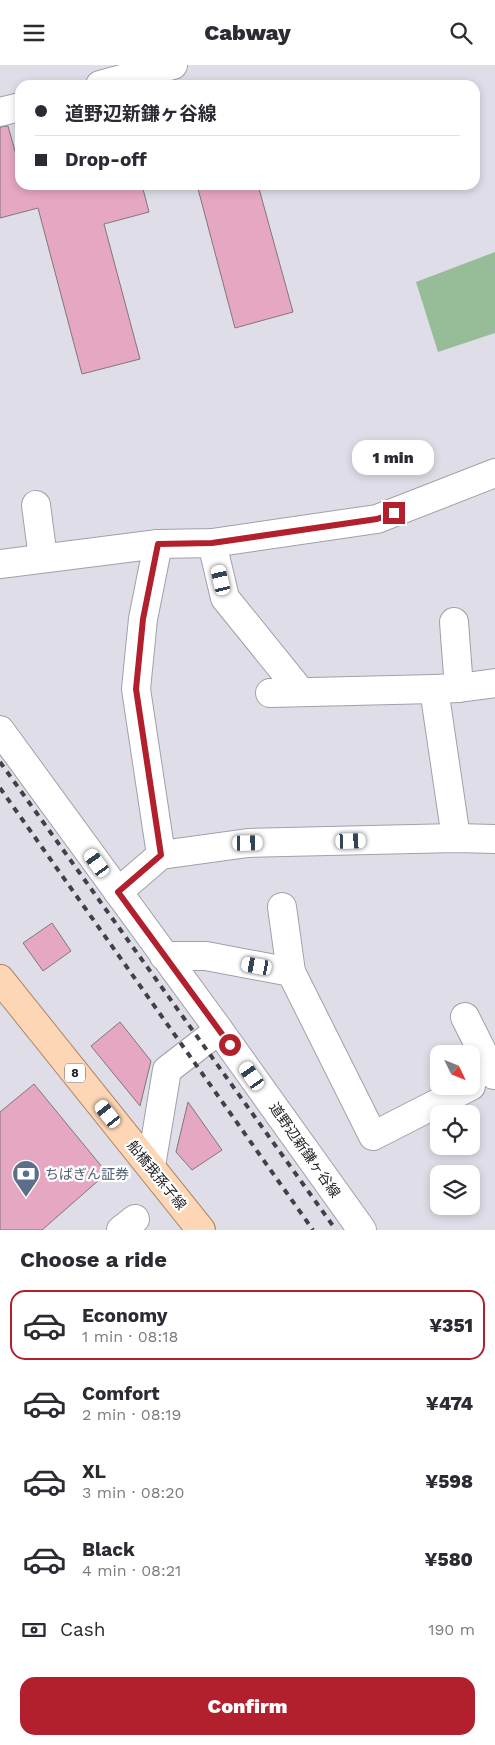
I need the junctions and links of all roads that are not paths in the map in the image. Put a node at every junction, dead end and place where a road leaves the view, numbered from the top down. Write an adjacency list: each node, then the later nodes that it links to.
1 (173, 65): 2 (street)
2 (118, 80)
3 (15, 108): 4 (street)
4 (0, 112)
5 (495, 473): 7 (street)
6 (36, 505): 9 (street)
7 (212, 543): 8 (street); 14 (street)
8 (158, 544): 9 (street); 19 (street)
9 (43, 559): 10 (street)
10 (0, 564)
11 (454, 622): 13 (street)
12 (495, 683): 13 (street)
13 (446, 689): 14 (street); 17 (street)
14 (301, 692): 15 (street)
15 (270, 693)
16 (0, 730): 20 (street, 道野辺新鎌ヶ谷線)
17 (456, 838): 18 (street); 19 (street)
18 (495, 839)
19 (161, 855): 20 (street)
20 (118, 892): 22 (street, 道野辺新鎌ヶ谷線)
21 (282, 907): 23 (street)
22 (164, 956): 23 (street); 26 (street, 道野辺新鎌ヶ谷線)
23 (291, 972): 27 (street)
24 (0, 979): 28 (main road, 船橋我孫子線 / 8)
25 (466, 1017): 27 (street)
26 (219, 1030): 28 (street); 30 (street, 道野辺新鎌ヶ谷線)
27 (483, 1080)
28 (151, 1166): 29 (main road, 船橋我孫子線 / 8)
29 (200, 1229)
30 (362, 1230)

